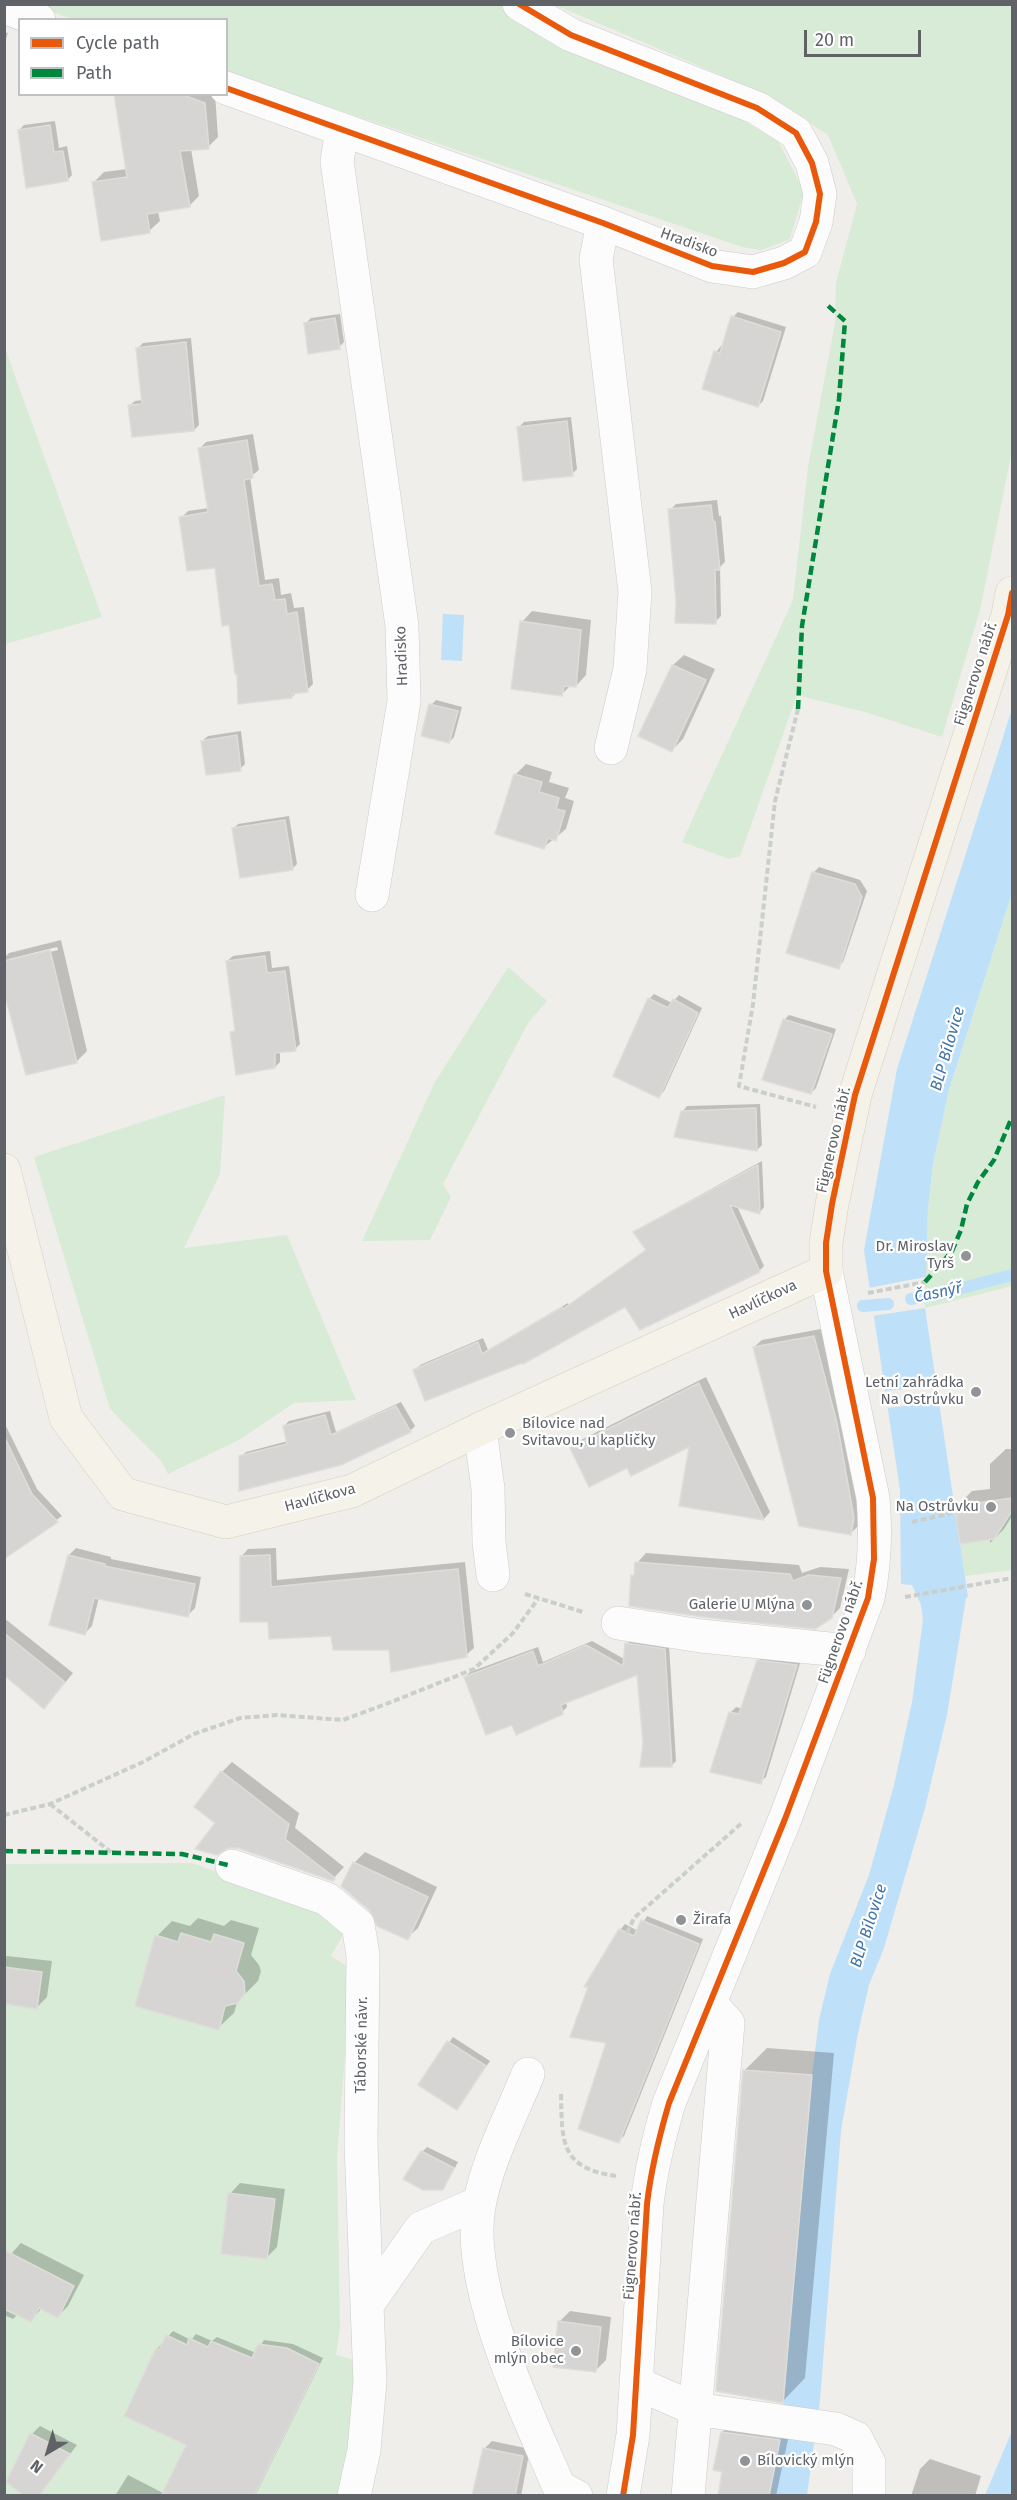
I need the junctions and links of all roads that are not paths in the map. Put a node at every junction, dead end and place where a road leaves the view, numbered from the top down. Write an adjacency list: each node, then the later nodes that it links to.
1 (519, 4): 6 (street, Hradisko)
2 (4, 7): 3 (street)
3 (34, 18)
4 (228, 89): 5 (street, Hradisko)
5 (342, 130): 6 (street, Hradisko); 9 (street, Hradisko)
6 (603, 223): 8 (street)
7 (1012, 593): 11 (main road, Fügnerovo nábř.)
8 (611, 748)
9 (372, 895)
10 (4, 1170): 12 (main road, Havlíčkova)
11 (826, 1271): 12 (main road, Havlíčkova); 15 (street, Fügnerovo nábř.)
12 (480, 1429): 13 (street)
13 (493, 1575)
14 (618, 1623): 15 (street)
15 (849, 1651): 17 (street, Fügnerovo nábř.)
16 (232, 1866): 20 (street, Táborské návr.)
17 (710, 2003): 21 (street, Fügnerovo nábř.); 22 (street)
18 (528, 2074): 19 (street)
19 (479, 2203): 20 (street); 24 (street)
20 (367, 2305): 23 (street, Táborské návr.)
21 (636, 2383): 22 (street); 25 (street, Fügnerovo nábř.)
22 (695, 2409): 26 (street); 27 (street)
23 (354, 2496)
24 (576, 2496)
25 (623, 2496)
26 (688, 2496)
27 (870, 2496)

